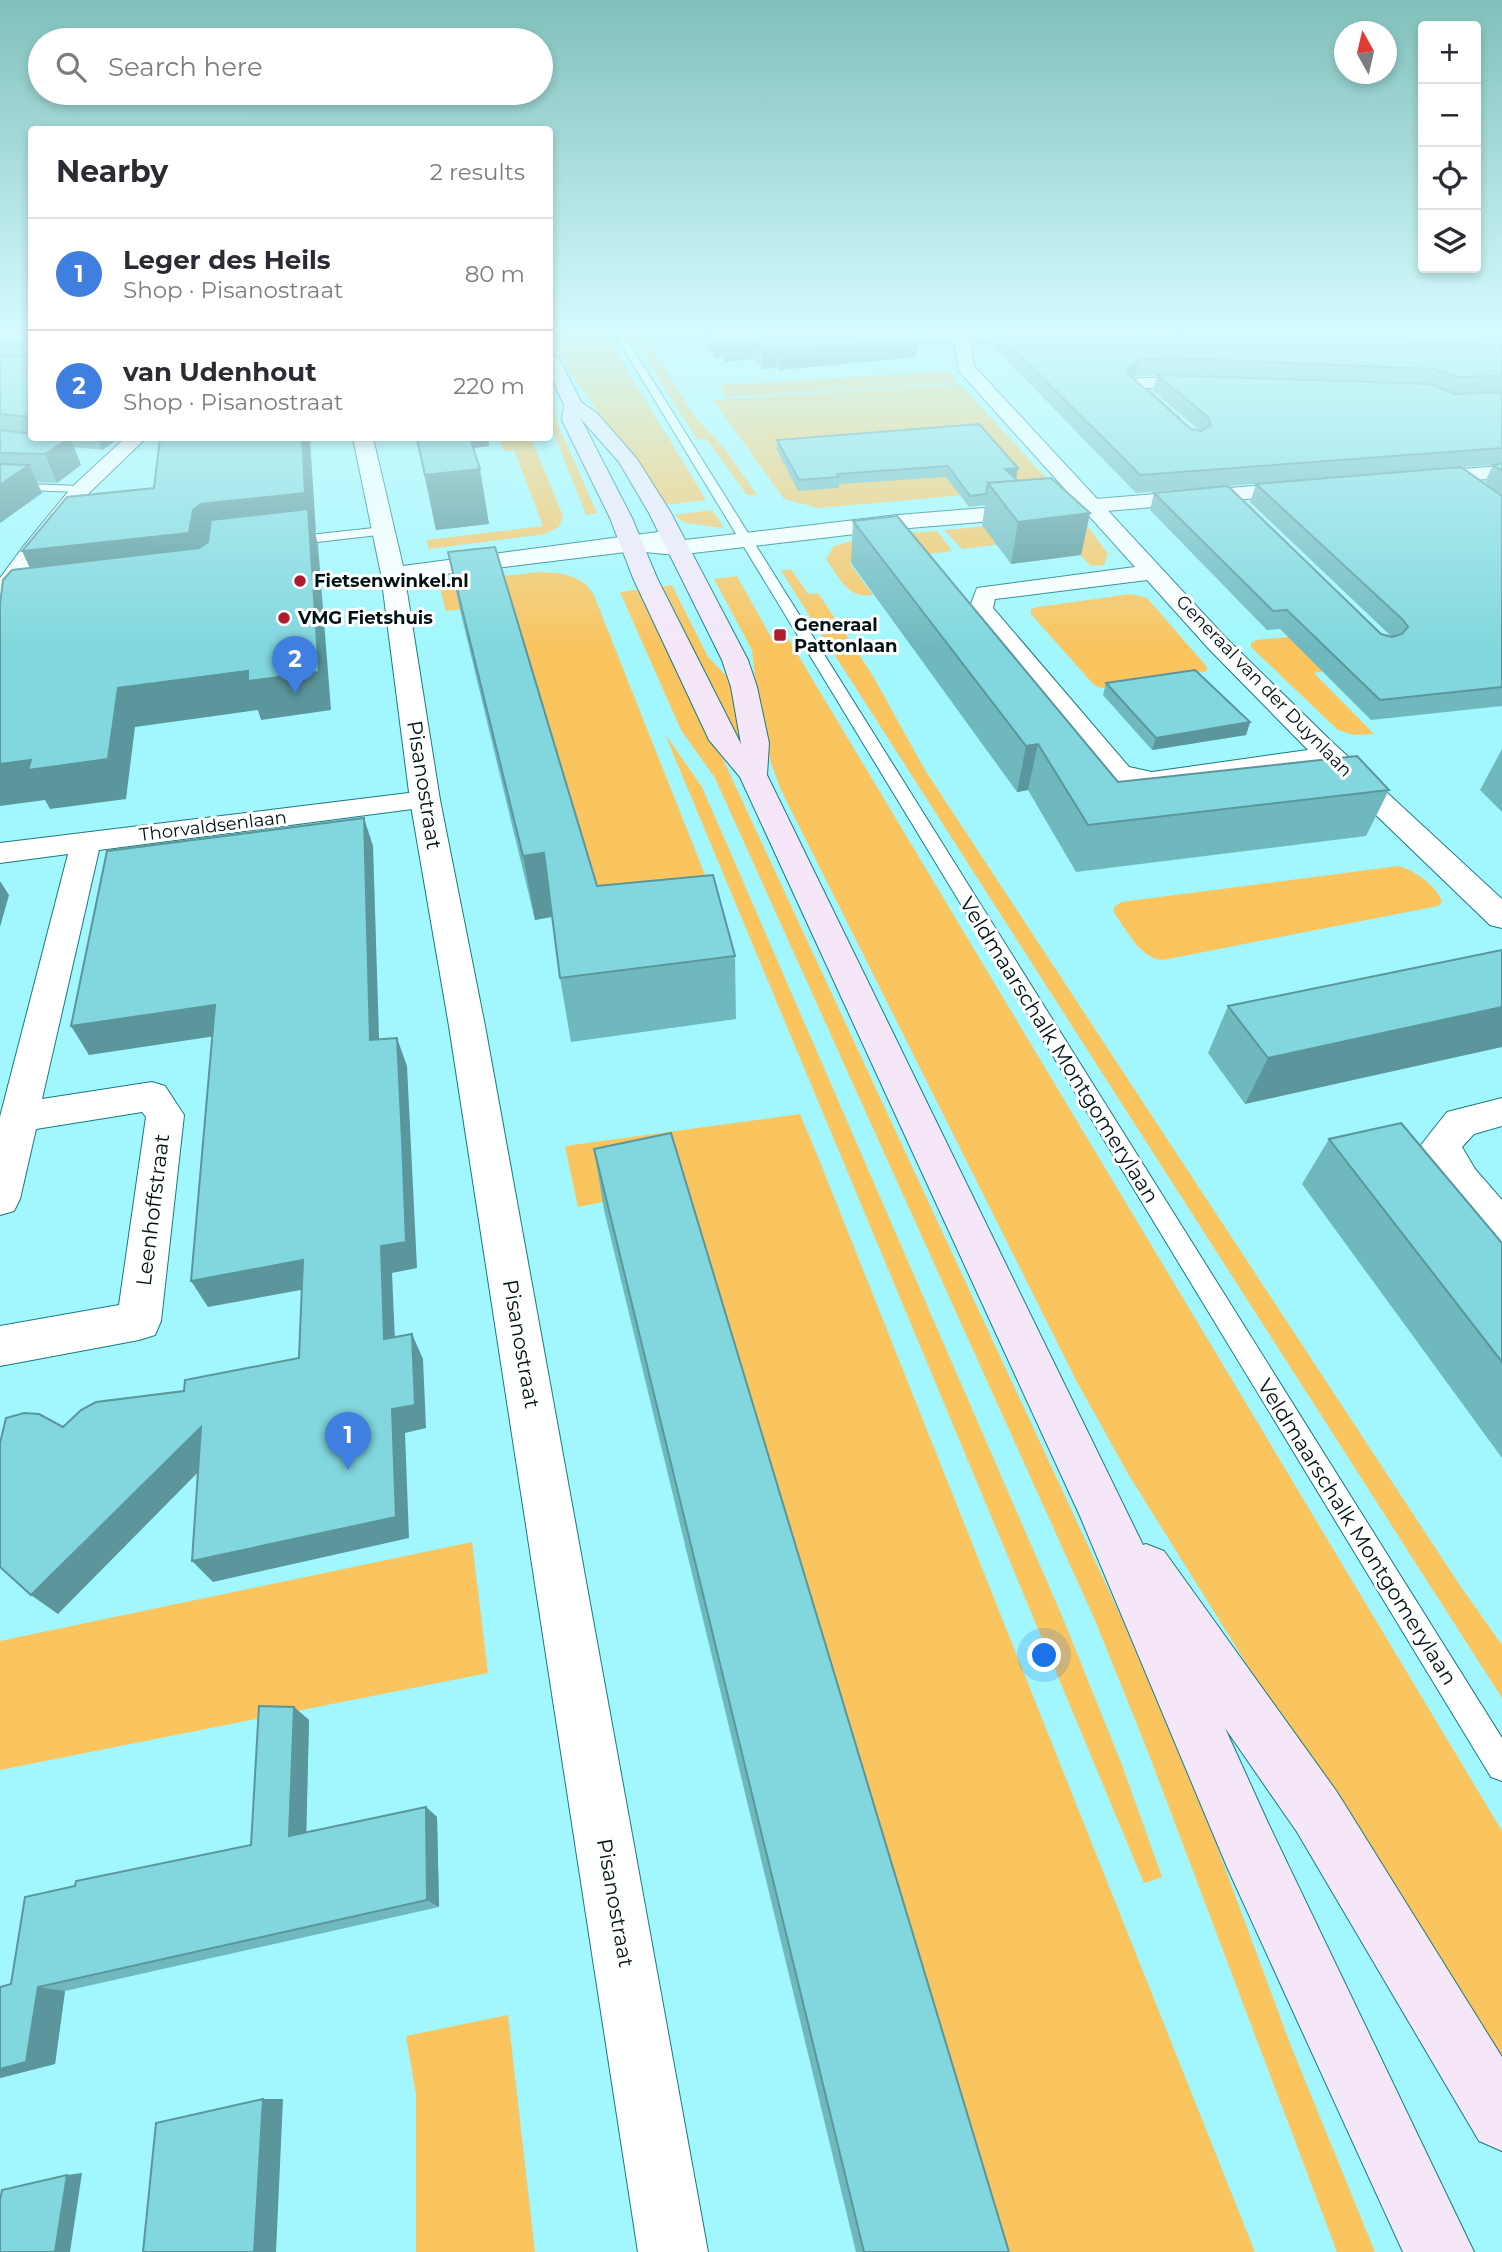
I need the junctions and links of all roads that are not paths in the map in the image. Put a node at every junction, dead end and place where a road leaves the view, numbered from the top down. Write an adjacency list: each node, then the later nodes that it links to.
1 (580, 438): 22 (main road)
2 (609, 438): 21 (main road)
3 (683, 438): 19 (lane, Veldmaarschalk Montgomerylaan)
4 (1031, 438): 17 (street, Generaal van der Duynlaan)
5 (132, 441): 8 (street)
6 (363, 441): 23 (street, Pisanostraat)
7 (81, 456): 8 (street)
8 (108, 459): 14 (street)
9 (1502, 472): 10 (street)
10 (1457, 475): 11 (street); 15 (street)
11 (1403, 480)
12 (0, 486): 14 (lane)
13 (1321, 486): 16 (street)
14 (80, 489): 25 (street)
15 (1480, 491)
16 (1227, 494): 17 (street); 18 (street)
17 (1094, 506): 19 (street); 24 (street, Generaal van der Duynlaan)
18 (1246, 513)
19 (742, 535): 21 (street); 38 (lane, Veldmaarschalk Montgomerylaan)
20 (280, 542): 23 (lane)
21 (674, 542): 22 (street); 27 (main road)
22 (634, 544): 23 (street); 27 (main road)
23 (388, 552): 28 (street, Pisanostraat)
24 (1154, 572): 26 (street, Generaal van der Duynlaan); 26 (street)
25 (4, 600)
26 (1329, 755): 31 (street, Generaal van der Duynlaan)
27 (753, 775): 37 (main road)
28 (425, 800): 29 (street, Thorvaldsenlaan); 40 (street, Pisanostraat)
29 (86, 842): 30 (street, Thorvaldsenlaan); 33 (street)
30 (0, 853)
31 (1502, 917)
32 (1502, 1112): 35 (street)
33 (19, 1117): 34 (street); 36 (street, Leenhoffstraat)
34 (0, 1199)
35 (1502, 1229)
36 (0, 1346)
37 (1098, 1501): 39 (main road); 41 (main road)
38 (1502, 1766)
39 (1502, 2118)
40 (673, 2252)
41 (1438, 2252)

